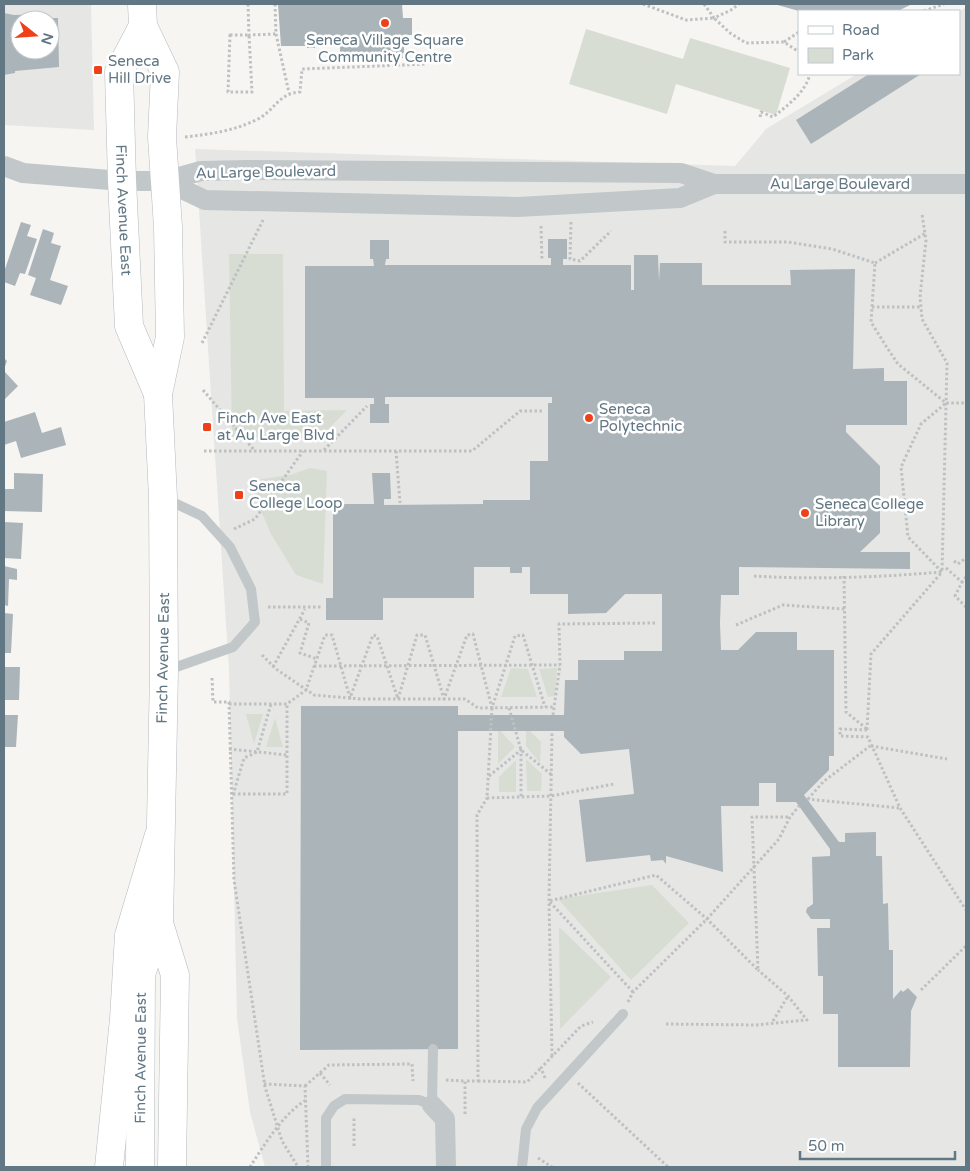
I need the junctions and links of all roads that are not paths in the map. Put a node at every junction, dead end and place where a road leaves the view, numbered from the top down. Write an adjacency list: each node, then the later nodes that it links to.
1 (143, 15): 3 (main road, Finch Avenue East); 4 (main road, Finch Avenue East)
2 (4, 166): 3 (street)
3 (122, 181): 4 (street); 7 (main road, Finch Avenue East)
4 (164, 181): 5 (street, Au Large Boulevard); 5 (street, Au Large Boulevard); 7 (main road, Finch Avenue East)
5 (714, 184): 6 (street, Au Large Boulevard)
6 (966, 184)
7 (158, 394): 8 (main road, Finch Avenue East)
8 (163, 498): 9 (main road, Finch Avenue East); 9 (lane)
9 (164, 671): 10 (main road, Finch Avenue East)
10 (159, 835): 11 (main road, Finch Avenue East); 15 (main road)
11 (159, 923): 16 (main road, Finch Avenue East); 17 (main road, Finch Avenue East)
12 (623, 1014): 20 (lane)
13 (432, 1049): 14 (lane)
14 (432, 1105): 18 (lane); 19 (street)
15 (109, 1167)
16 (140, 1167)
17 (172, 1167)
18 (326, 1167)
19 (446, 1167)
20 (522, 1167)

